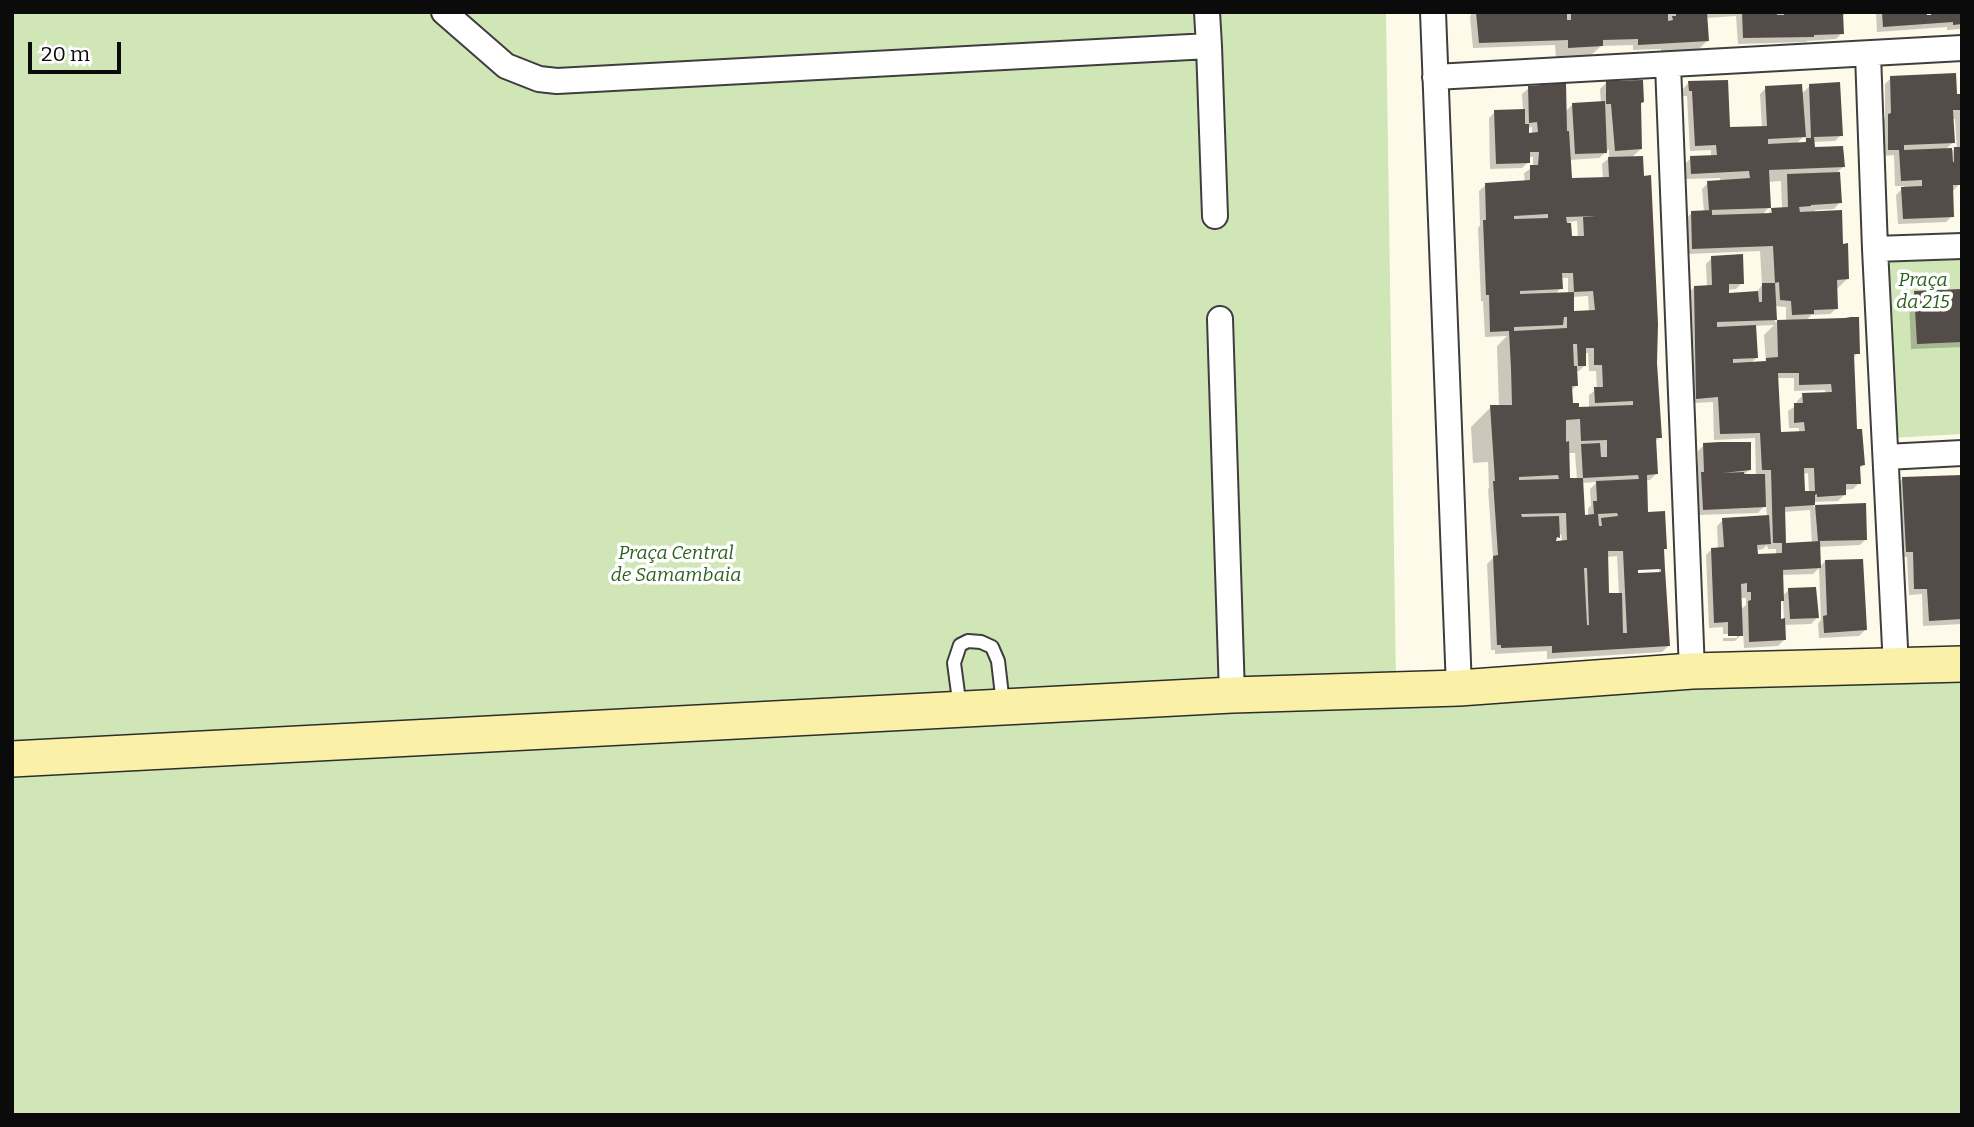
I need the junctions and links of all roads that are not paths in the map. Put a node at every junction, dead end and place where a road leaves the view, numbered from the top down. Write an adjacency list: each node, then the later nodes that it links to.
1 (444, 12): 4 (street)
2 (1207, 12): 4 (street)
3 (1433, 12): 8 (street)
4 (1209, 46): 9 (street)
5 (1962, 48): 6 (street)
6 (1868, 54): 7 (street); 11 (street)
7 (1668, 65): 8 (street); 17 (street)
8 (1435, 77): 18 (street)
9 (1215, 216)
10 (1962, 246): 11 (street)
11 (1875, 249): 14 (street)
12 (1220, 319): 19 (street)
13 (1962, 453): 14 (street)
14 (1886, 457): 16 (street)
15 (1962, 664): 16 (street)
16 (1896, 667): 17 (street)
17 (1692, 671): 18 (street)
18 (1460, 688): 19 (street)
19 (1232, 695): 20 (street)
20 (1003, 707): 21 (street); 21 (lane)
21 (960, 710): 22 (street)
22 (12, 759)

